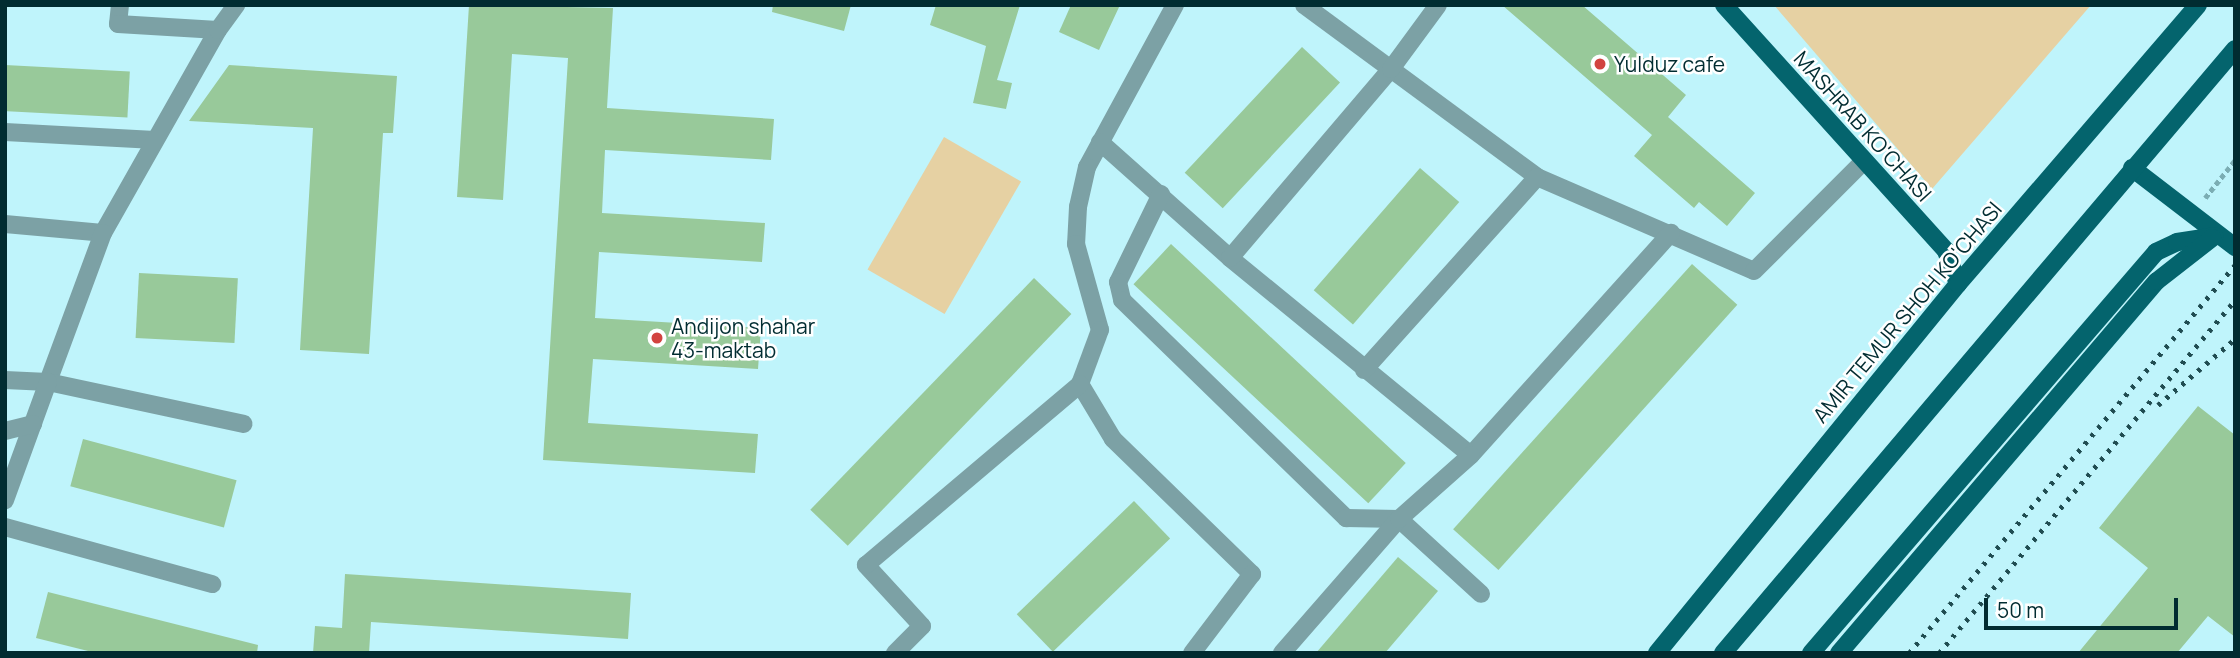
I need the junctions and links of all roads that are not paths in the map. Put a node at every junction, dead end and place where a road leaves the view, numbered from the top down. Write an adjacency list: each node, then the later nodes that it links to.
1 (120, 5): 8 (street)
2 (236, 5): 8 (street)
3 (1175, 5): 13 (street)
4 (1304, 5): 10 (street)
5 (1438, 5): 10 (street)
6 (1724, 5): 14 (main road, MASHRAB KO'CHASI)
7 (2198, 5): 24 (main road, AMIR TEMUR SHOH KO'CHASI)
8 (218, 30): 12 (street)
9 (2235, 49): 15 (main road)
10 (1391, 69): 16 (street); 23 (street)
11 (5, 132): 12 (street)
12 (155, 140): 19 (street)
13 (1101, 142): 17 (street); 28 (street)
14 (1864, 161): 20 (street); 24 (main road, MASHRAB KO'CHASI)
15 (2132, 168): 21 (main road); 42 (main road)
16 (1537, 177): 20 (street); 25 (street)
17 (1161, 194): 23 (street); 34 (street)
18 (5, 224): 19 (street)
19 (103, 233): 27 (street)
20 (1671, 233): 32 (street)
21 (2215, 236): 22 (main road); 43 (main road); 44 (main road)
22 (2235, 247)
23 (1230, 258): 25 (street)
24 (1958, 284): 41 (main road, AMIR TEMUR SHOH KO'CHASI)
25 (1364, 370): 32 (street)
26 (5, 380): 27 (street)
27 (48, 382): 29 (street); 30 (street)
28 (1080, 384): 38 (street); 39 (street)
29 (33, 424): 31 (street); 33 (street)
30 (244, 424)
31 (5, 431)
32 (1471, 455): 34 (street)
33 (5, 500)
34 (1399, 519): 37 (street); 40 (street)
35 (5, 527): 36 (street)
36 (212, 584)
37 (1480, 594)
38 (895, 653)
39 (1192, 653)
40 (1282, 653)
41 (1657, 653)
42 (1723, 653)
43 (1811, 653)
44 (1839, 653)

